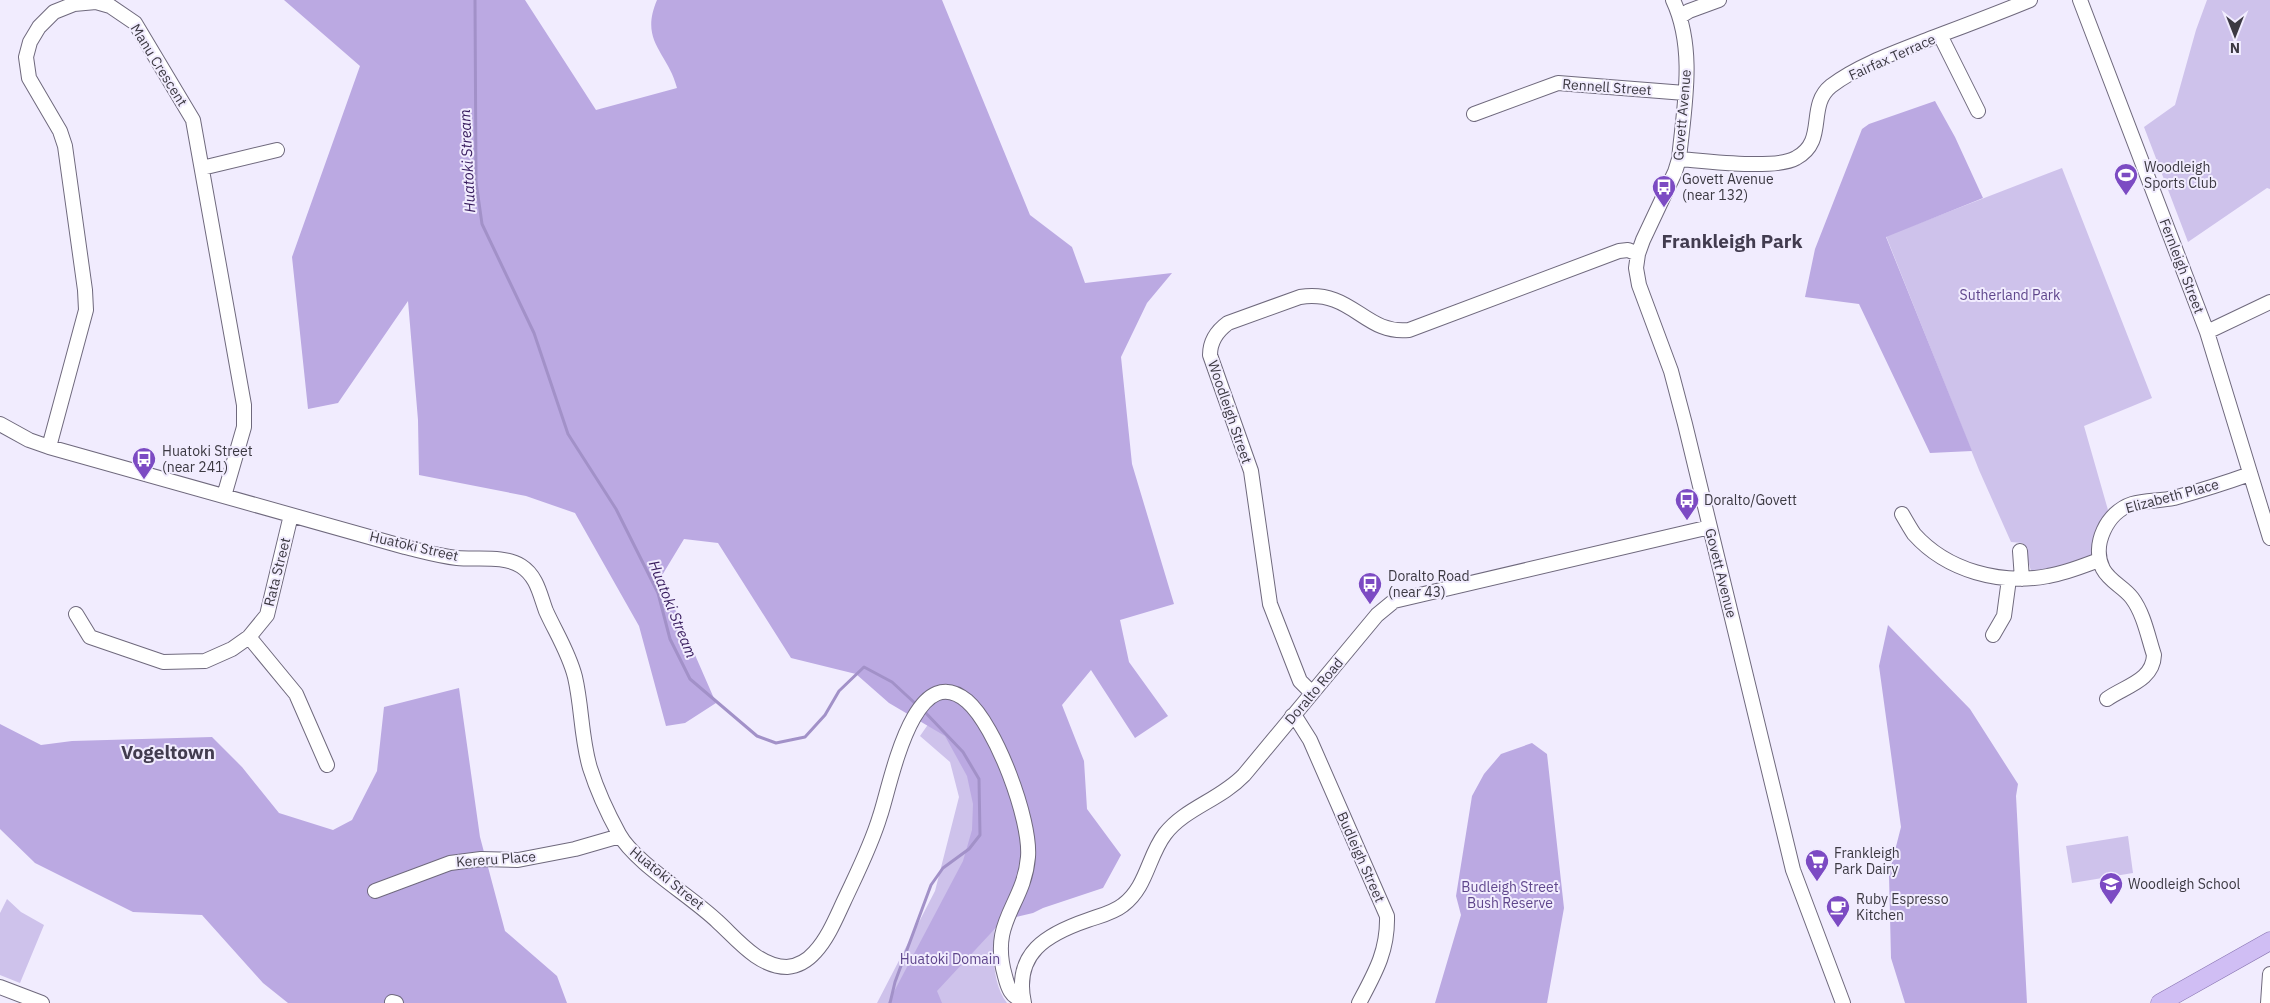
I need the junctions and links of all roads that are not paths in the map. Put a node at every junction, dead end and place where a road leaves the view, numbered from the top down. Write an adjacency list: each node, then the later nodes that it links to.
1 (1673, 0): 6 (street, Govett Avenue)
2 (1719, 0): 6 (street)
3 (2030, 0): 7 (street, Fairfax Terrace)
4 (2081, 0): 16 (street, Fernleigh Street)
5 (50, 6): 13 (street, Manu Crescent); 18 (street, Manu Crescent)
6 (1681, 16): 8 (street, Govett Avenue)
7 (1940, 35): 9 (street); 12 (street, Fairfax Terrace)
8 (1685, 93): 10 (street, Rennell Street); 12 (street, Govett Avenue)
9 (1978, 111)
10 (1474, 114)
11 (277, 150): 13 (street)
12 (1679, 159): 14 (street, Govett Avenue)
13 (202, 168): 20 (street, Manu Crescent)
14 (1638, 254): 23 (street, Govett Avenue); 31 (street, Woodleigh Street)
15 (2270, 302): 16 (street)
16 (2207, 332): 19 (street, Fernleigh Street)
17 (0, 424): 18 (street, Huatoki Street)
18 (49, 447): 20 (street, Huatoki Street)
19 (2250, 474): 24 (street, Fernleigh Street); 26 (street, Elizabeth Place)
20 (224, 496): 22 (street, Huatoki Street)
21 (1902, 514): 27 (street)
22 (291, 515): 30 (street, Rata Street); 35 (street, Huatoki Street)
23 (1710, 527): 31 (street, Doralto Road); 43 (street, Govett Avenue)
24 (2270, 538)
25 (2020, 551): 27 (street)
26 (2100, 560): 27 (street); 32 (street)
27 (2016, 579): 29 (street)
28 (76, 614): 30 (street, Rata Street)
29 (1993, 635)
30 (249, 637): 34 (street)
31 (1312, 693): 33 (street, Doralto Road)
32 (2107, 699)
33 (1292, 716): 40 (street, Doralto Road); 42 (street, Budleigh Street)
34 (327, 764)
35 (620, 836): 36 (street, Kereru Place); 40 (street, Huatoki Street)
36 (376, 891)
37 (2270, 941): 44 (main road)
38 (2270, 974): 45 (street)
39 (0, 987): 41 (street)
40 (1024, 1001)
41 (42, 1003)
42 (1359, 1003)
43 (1843, 1003)
44 (2160, 1003)
45 (2268, 1003)

